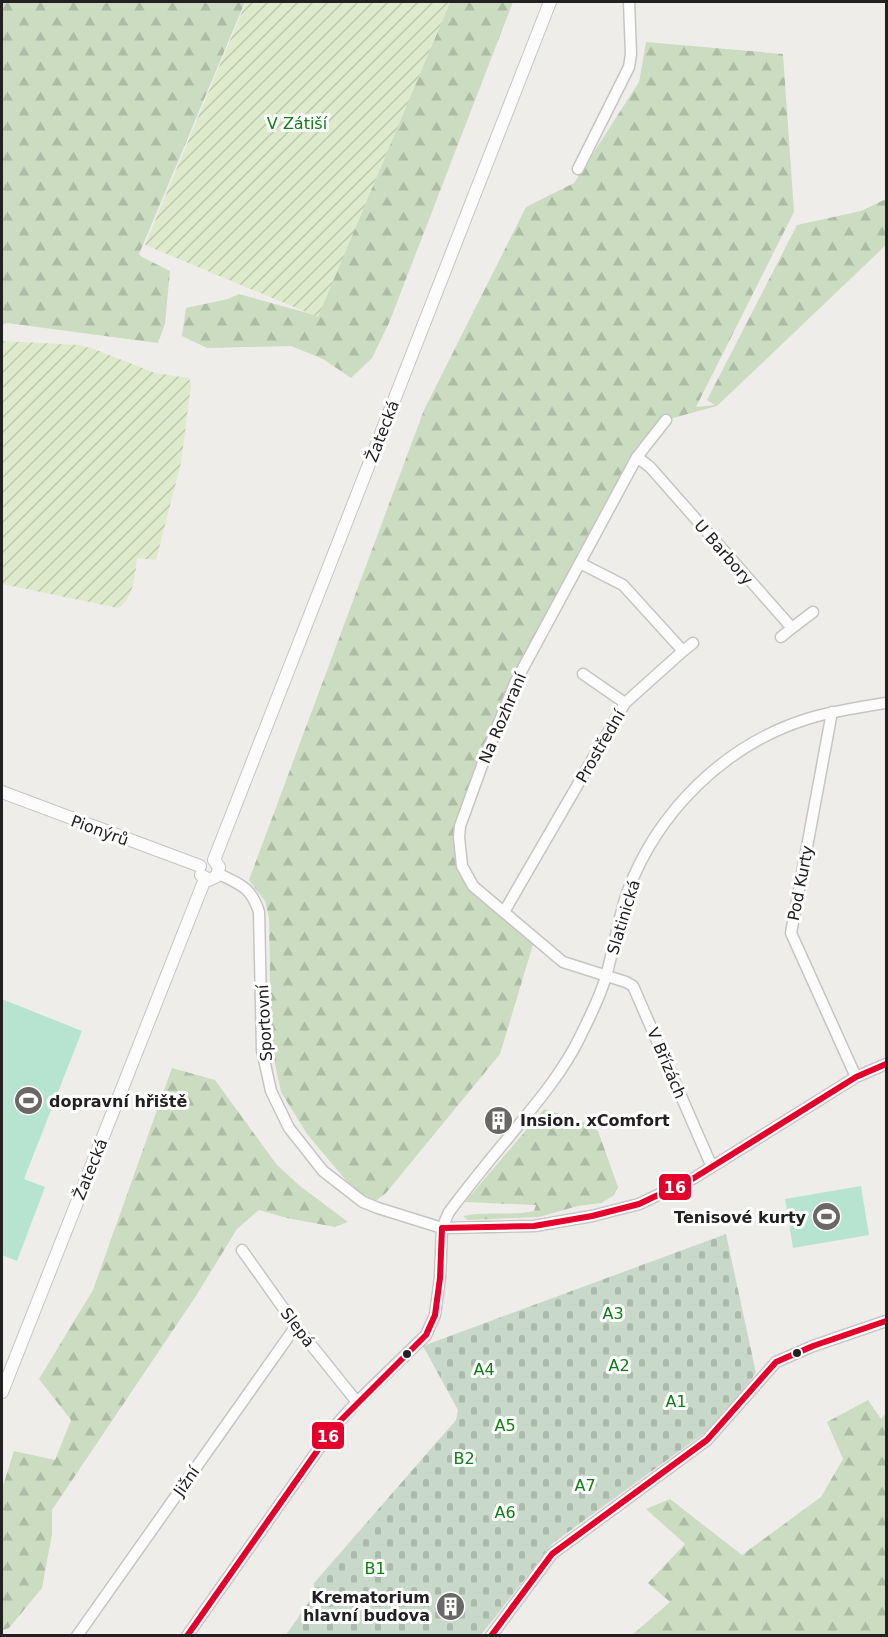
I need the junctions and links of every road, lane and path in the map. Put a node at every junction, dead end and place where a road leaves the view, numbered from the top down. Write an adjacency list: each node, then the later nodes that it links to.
1 (550, 2): 17 (street, Žatecká)
2 (630, 2): 3 (street)
3 (578, 169)
4 (666, 420): 5 (street, Na Rozhraní)
5 (637, 457): 6 (street, Na Rozhraní); 8 (street, U Barbory)
6 (580, 563): 11 (street); 21 (street, Na Rozhraní)
7 (813, 612): 8 (street)
8 (792, 628): 9 (street)
9 (781, 637)
10 (693, 643): 11 (street, Prostřední)
11 (683, 651): 13 (street, Prostřední)
12 (583, 674): 13 (street)
13 (625, 702): 21 (street, Prostřední)
14 (886, 703): 15 (street, Slatinická)
15 (832, 712): 22 (street, Slatinická); 24 (street, Pod Kurty)
16 (2, 792): 18 (street, Pionýrů)
17 (213, 860): 18 (street); 19 (street)
18 (200, 866): 20 (street)
19 (219, 874): 20 (street); 26 (street, Sportovní)
20 (206, 879): 30 (street, Žatecká)
21 (504, 912): 22 (street, Na Rozhraní)
22 (606, 976): 25 (street, V Břízách); 26 (street, Slatinická)
23 (886, 1064): 24 (street, Sportovní)
24 (856, 1077): 25 (street, Sportovní)
25 (712, 1167): 26 (street, Sportovní)
26 (442, 1228): 31 (street)
27 (242, 1250): 29 (street, Slepá)
28 (886, 1321): 34 (street)
29 (296, 1326): 31 (street, Slepá); 32 (street, Jižní)
30 (2, 1392)
31 (357, 1402): 33 (street)
32 (77, 1635)
33 (187, 1635)
34 (490, 1635)

